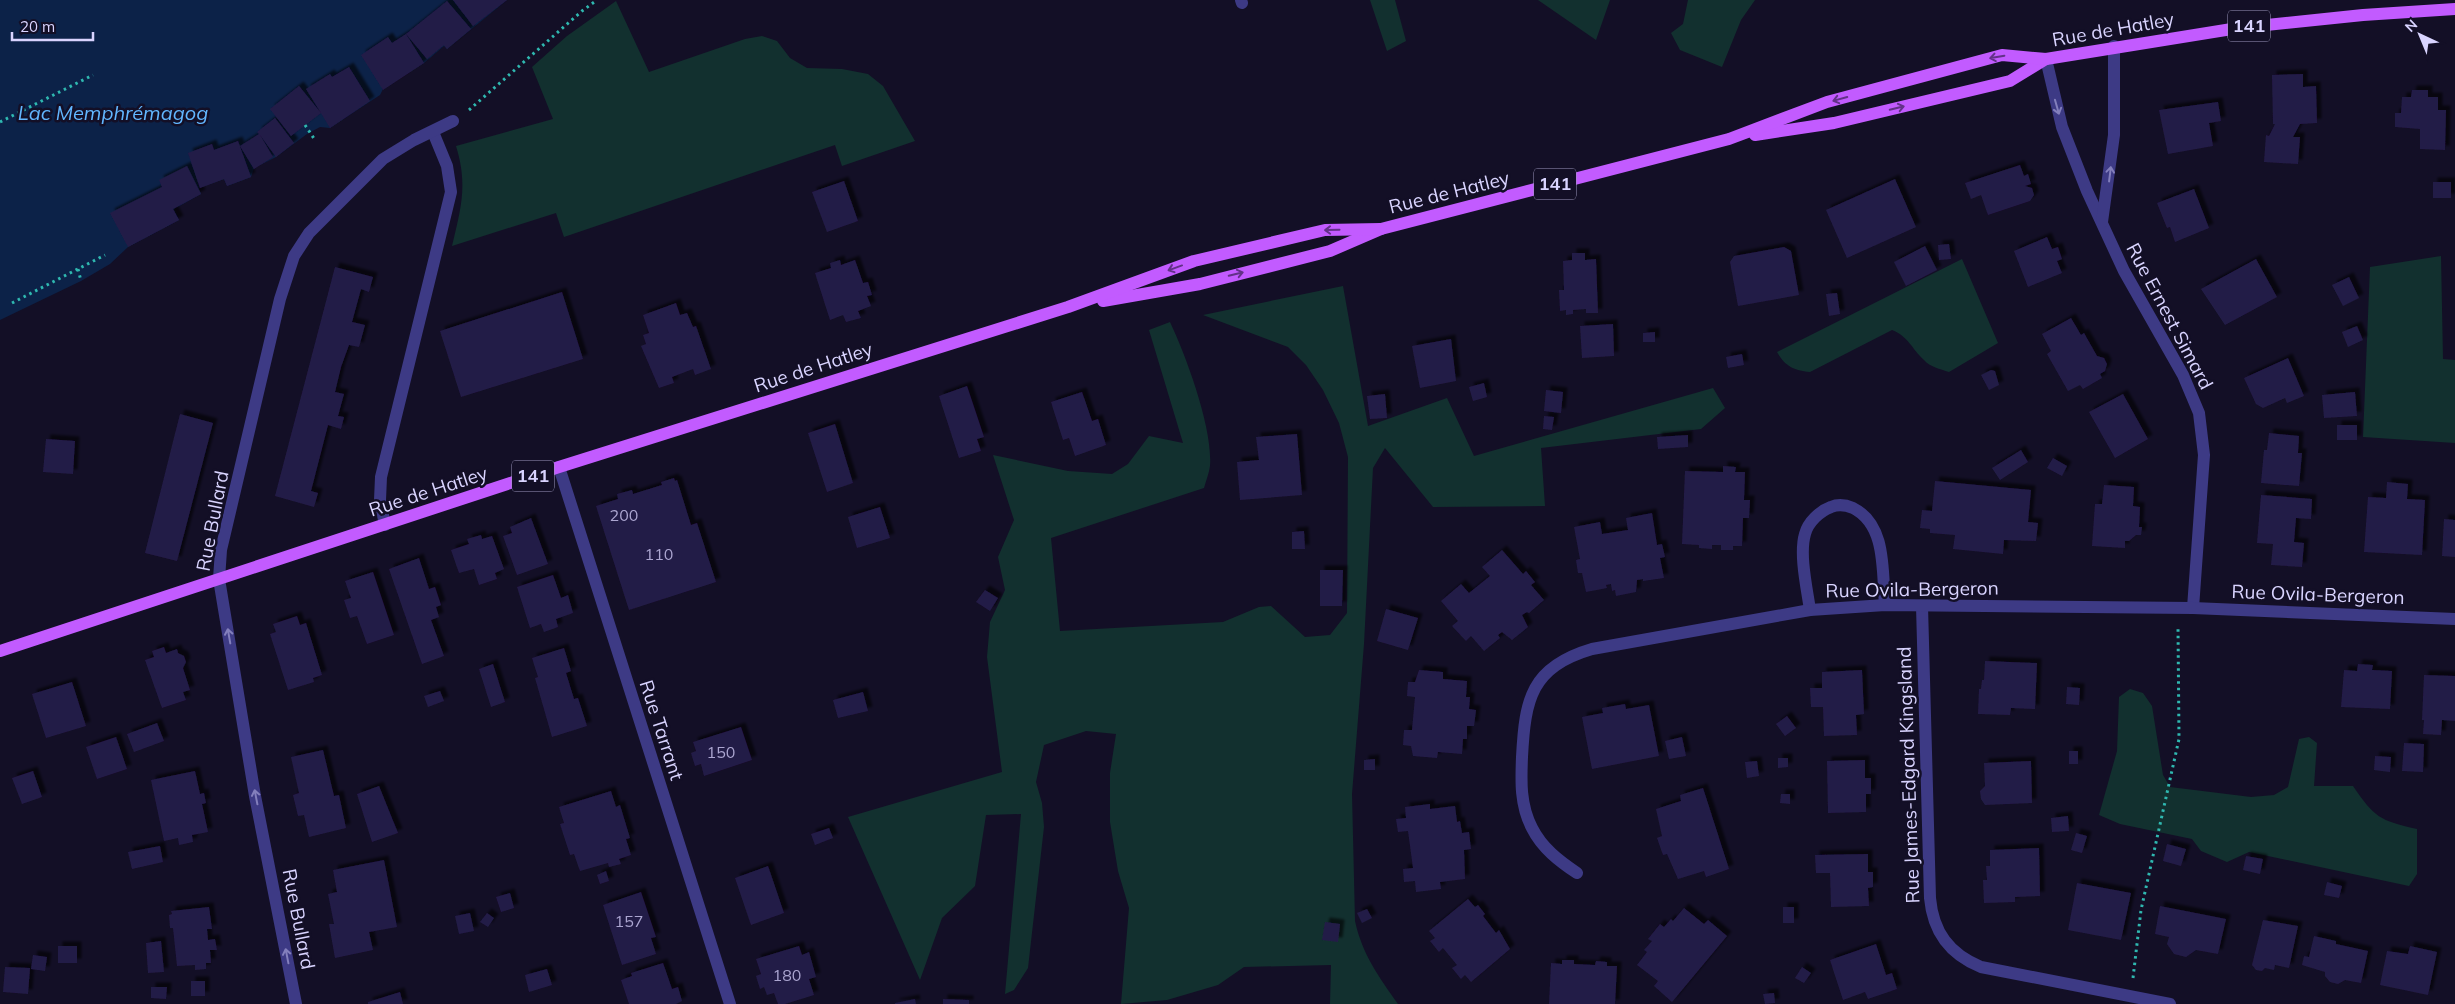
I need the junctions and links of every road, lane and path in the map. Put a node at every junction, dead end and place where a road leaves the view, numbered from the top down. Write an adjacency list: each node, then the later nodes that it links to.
1 (597, 0): 6 (path)
2 (2455, 9): 3 (main road, Rue de Hatley / 141)
3 (2114, 46): 4 (main road, Rue de Hatley / 141); 12 (street, one-way to 3)
4 (2046, 59): 10 (main road, Rue de Hatley / 141, one-way to 4); 10 (main road, Rue de Hatley / 141, one-way to 10); 12 (street, Rue Ernest Simard, one-way to 12)
5 (93, 75): 7 (path)
6 (453, 121): 9 (street, Rue Bullard)
7 (0, 122)
8 (305, 125): 11 (path)
9 (433, 132): 20 (street); 21 (street, Rue Bullard)
10 (1729, 139): 13 (main road, Rue de Hatley / 141)
11 (315, 140)
12 (2102, 222): 25 (street, Rue Ernest Simard)
13 (1381, 229): 18 (main road, Rue de Hatley / 141, one-way to 13); 18 (main road, Rue de Hatley / 141, one-way to 18)
14 (105, 255): 15 (path)
15 (78, 269): 16 (path); 17 (path)
16 (81, 281)
17 (12, 302)
18 (1068, 307): 19 (main road, Rue de Hatley / 141)
19 (559, 467): 20 (main road, Rue de Hatley / 141); 32 (street, Rue Tarrant)
20 (385, 524): 21 (main road, Rue de Hatley / 141)
21 (218, 579): 28 (main road, Rue de Hatley / 141); 31 (street, Rue Bullard, one-way to 21)
22 (1885, 605): 23 (street, Rue Ovila-Bergeron); 26 (street, Rue Ovila-Bergeron); 26 (street)
23 (1922, 606): 24 (street, Rue Ovila-Bergeron); 30 (street, Rue James-Edgard Kingsland)
24 (2178, 608): 25 (street, Rue Ovila-Bergeron); 30 (path)
25 (2193, 608): 27 (street, Rue Ovila-Bergeron)
26 (1810, 610): 29 (street, Rue Ovila-Bergeron)
27 (2455, 619)
28 (0, 651)
29 (1578, 873)
30 (2131, 996): 33 (street, Rue James-Edgard Kingsland)
31 (296, 1004)
32 (730, 1004)
33 (2170, 1004)

